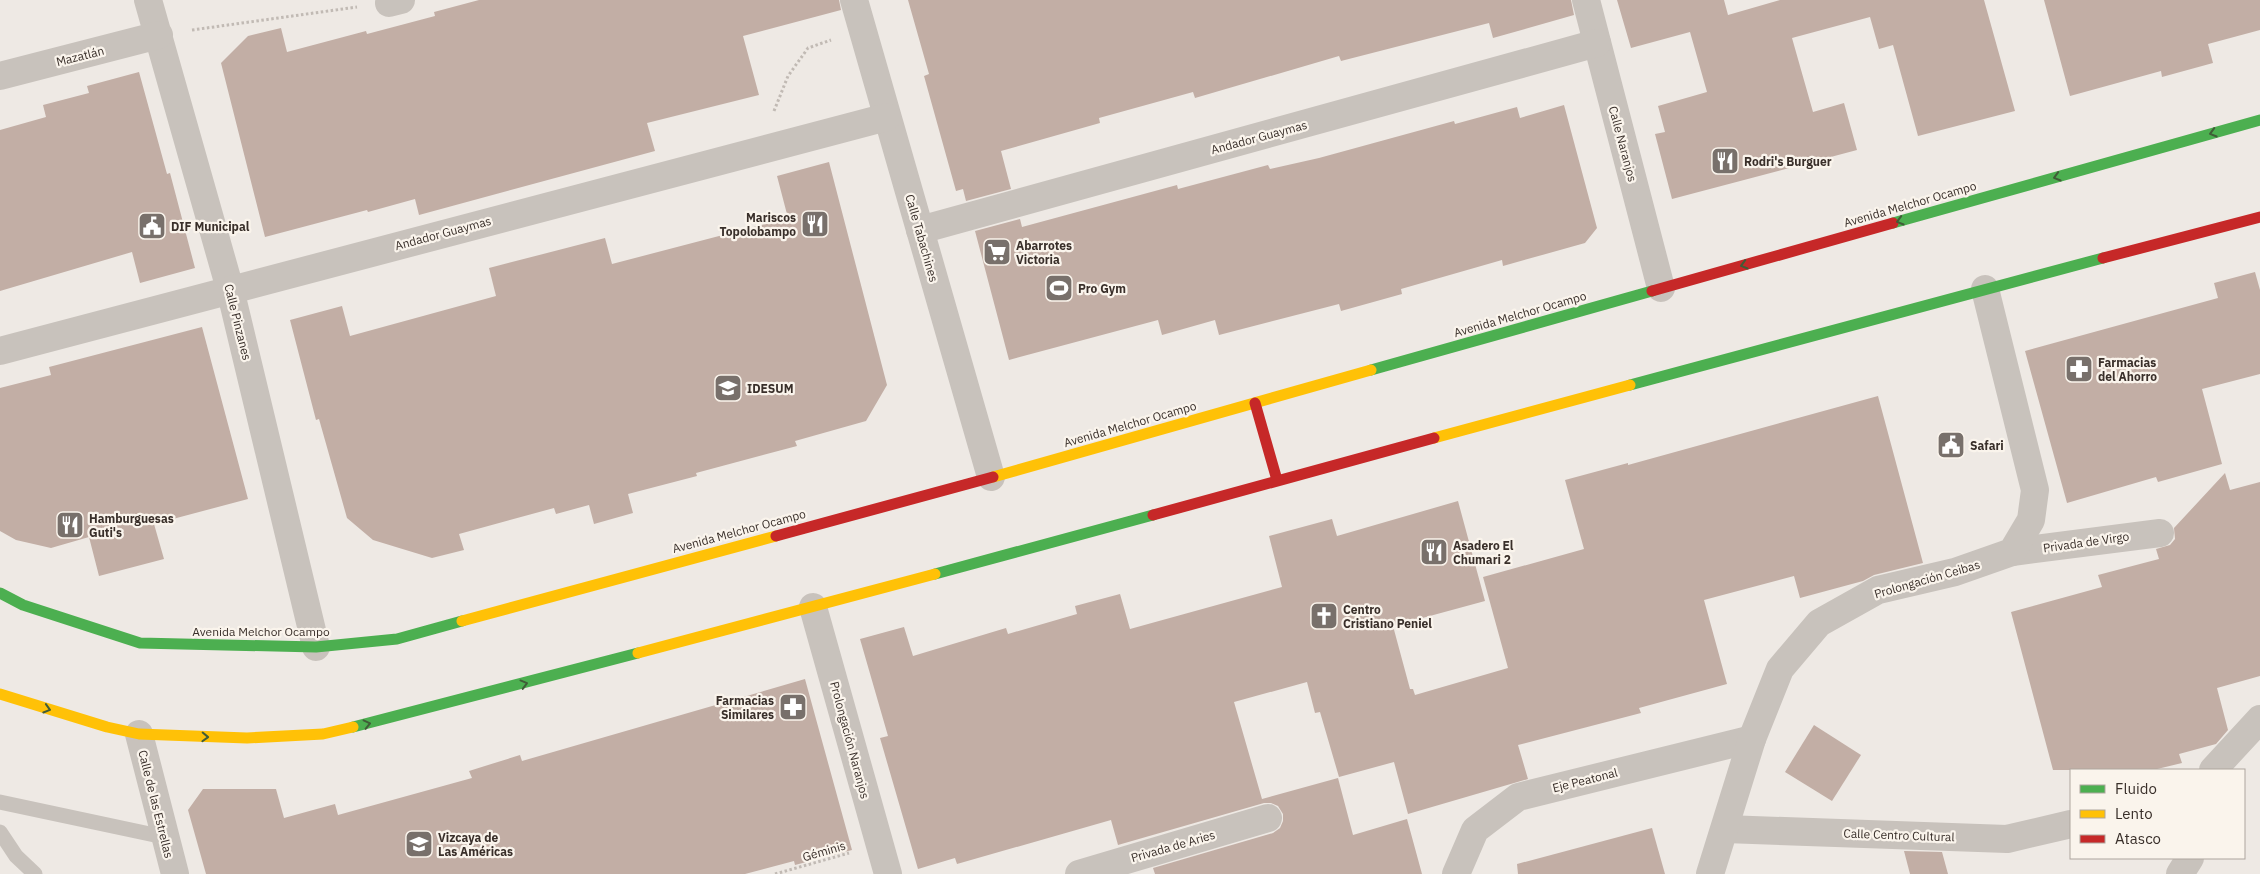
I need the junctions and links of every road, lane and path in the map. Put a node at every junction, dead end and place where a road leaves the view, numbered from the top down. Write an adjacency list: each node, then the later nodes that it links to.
1 (148, 0): 6 (street, Calle Pinzanes)
2 (854, 0): 5 (street, Calle Tabachines)
3 (1586, 0): 7 (street, Calle Naranjos)
4 (395, 1): 6 (path)
5 (862, 29): 9 (street, Calle Tabachines); 11 (path)
6 (159, 35): 8 (street, Mazatlán); 15 (street, Calle Pinzanes)
7 (1597, 43): 13 (street, Andador Guaymas); 14 (street, Calle Naranjos)
8 (0, 76)
9 (887, 117): 11 (street, Andador Guaymas); 13 (street, Calle Tabachines)
10 (2260, 120): 14 (main road, Avenida Melchor Ocampo, one-way to 14)
11 (761, 150): 15 (street, Andador Guaymas)
12 (2260, 217): 16 (main road)
13 (920, 230): 19 (street, Calle Tabachines)
14 (1661, 288): 18 (main road, Avenida Melchor Ocampo)
15 (230, 289): 17 (street, Andador Guaymas); 25 (street, Calle Pinzanes)
16 (1984, 289): 20 (main road); 22 (street)
17 (0, 351)
18 (1255, 403): 19 (main road, Avenida Melchor Ocampo); 20 (main road)
19 (991, 477): 25 (main road, Avenida Melchor Ocampo)
20 (1277, 480): 24 (main road)
21 (2160, 533): 22 (street, Privada de Virgo)
22 (2012, 552): 29 (street, Prolongación Ceibas)
23 (0, 593): 25 (main road, Avenida Melchor Ocampo)
24 (813, 606): 28 (main road, one-way to 24); 37 (street, Prolongación Naranjos)
25 (316, 647)
26 (0, 694): 28 (main road, one-way to 28)
27 (2260, 718): 30 (street)
28 (139, 734): 36 (street, Calle de las Estrellas)
29 (1752, 739): 34 (street, Prolongación Ceibas); 44 (street, Eje Peatonal)
30 (2214, 769)
31 (0, 802): 36 (lane)
32 (1268, 818): 43 (street, Privada de Aries)
33 (2070, 824): 34 (street, Calle Centro Cultural)
34 (1725, 829): 45 (street, Prolongación Ceibas)
35 (0, 832): 39 (lane)
36 (164, 837): 40 (street, Calle de las Estrellas)
37 (878, 845): 41 (path, Géminis); 42 (street, Prolongación Naranjos)
38 (2189, 859): 46 (street)
39 (35, 874)
40 (175, 874)
41 (775, 874)
42 (888, 874)
43 (1078, 874)
44 (1456, 874)
45 (1710, 874)
46 (2180, 874)

